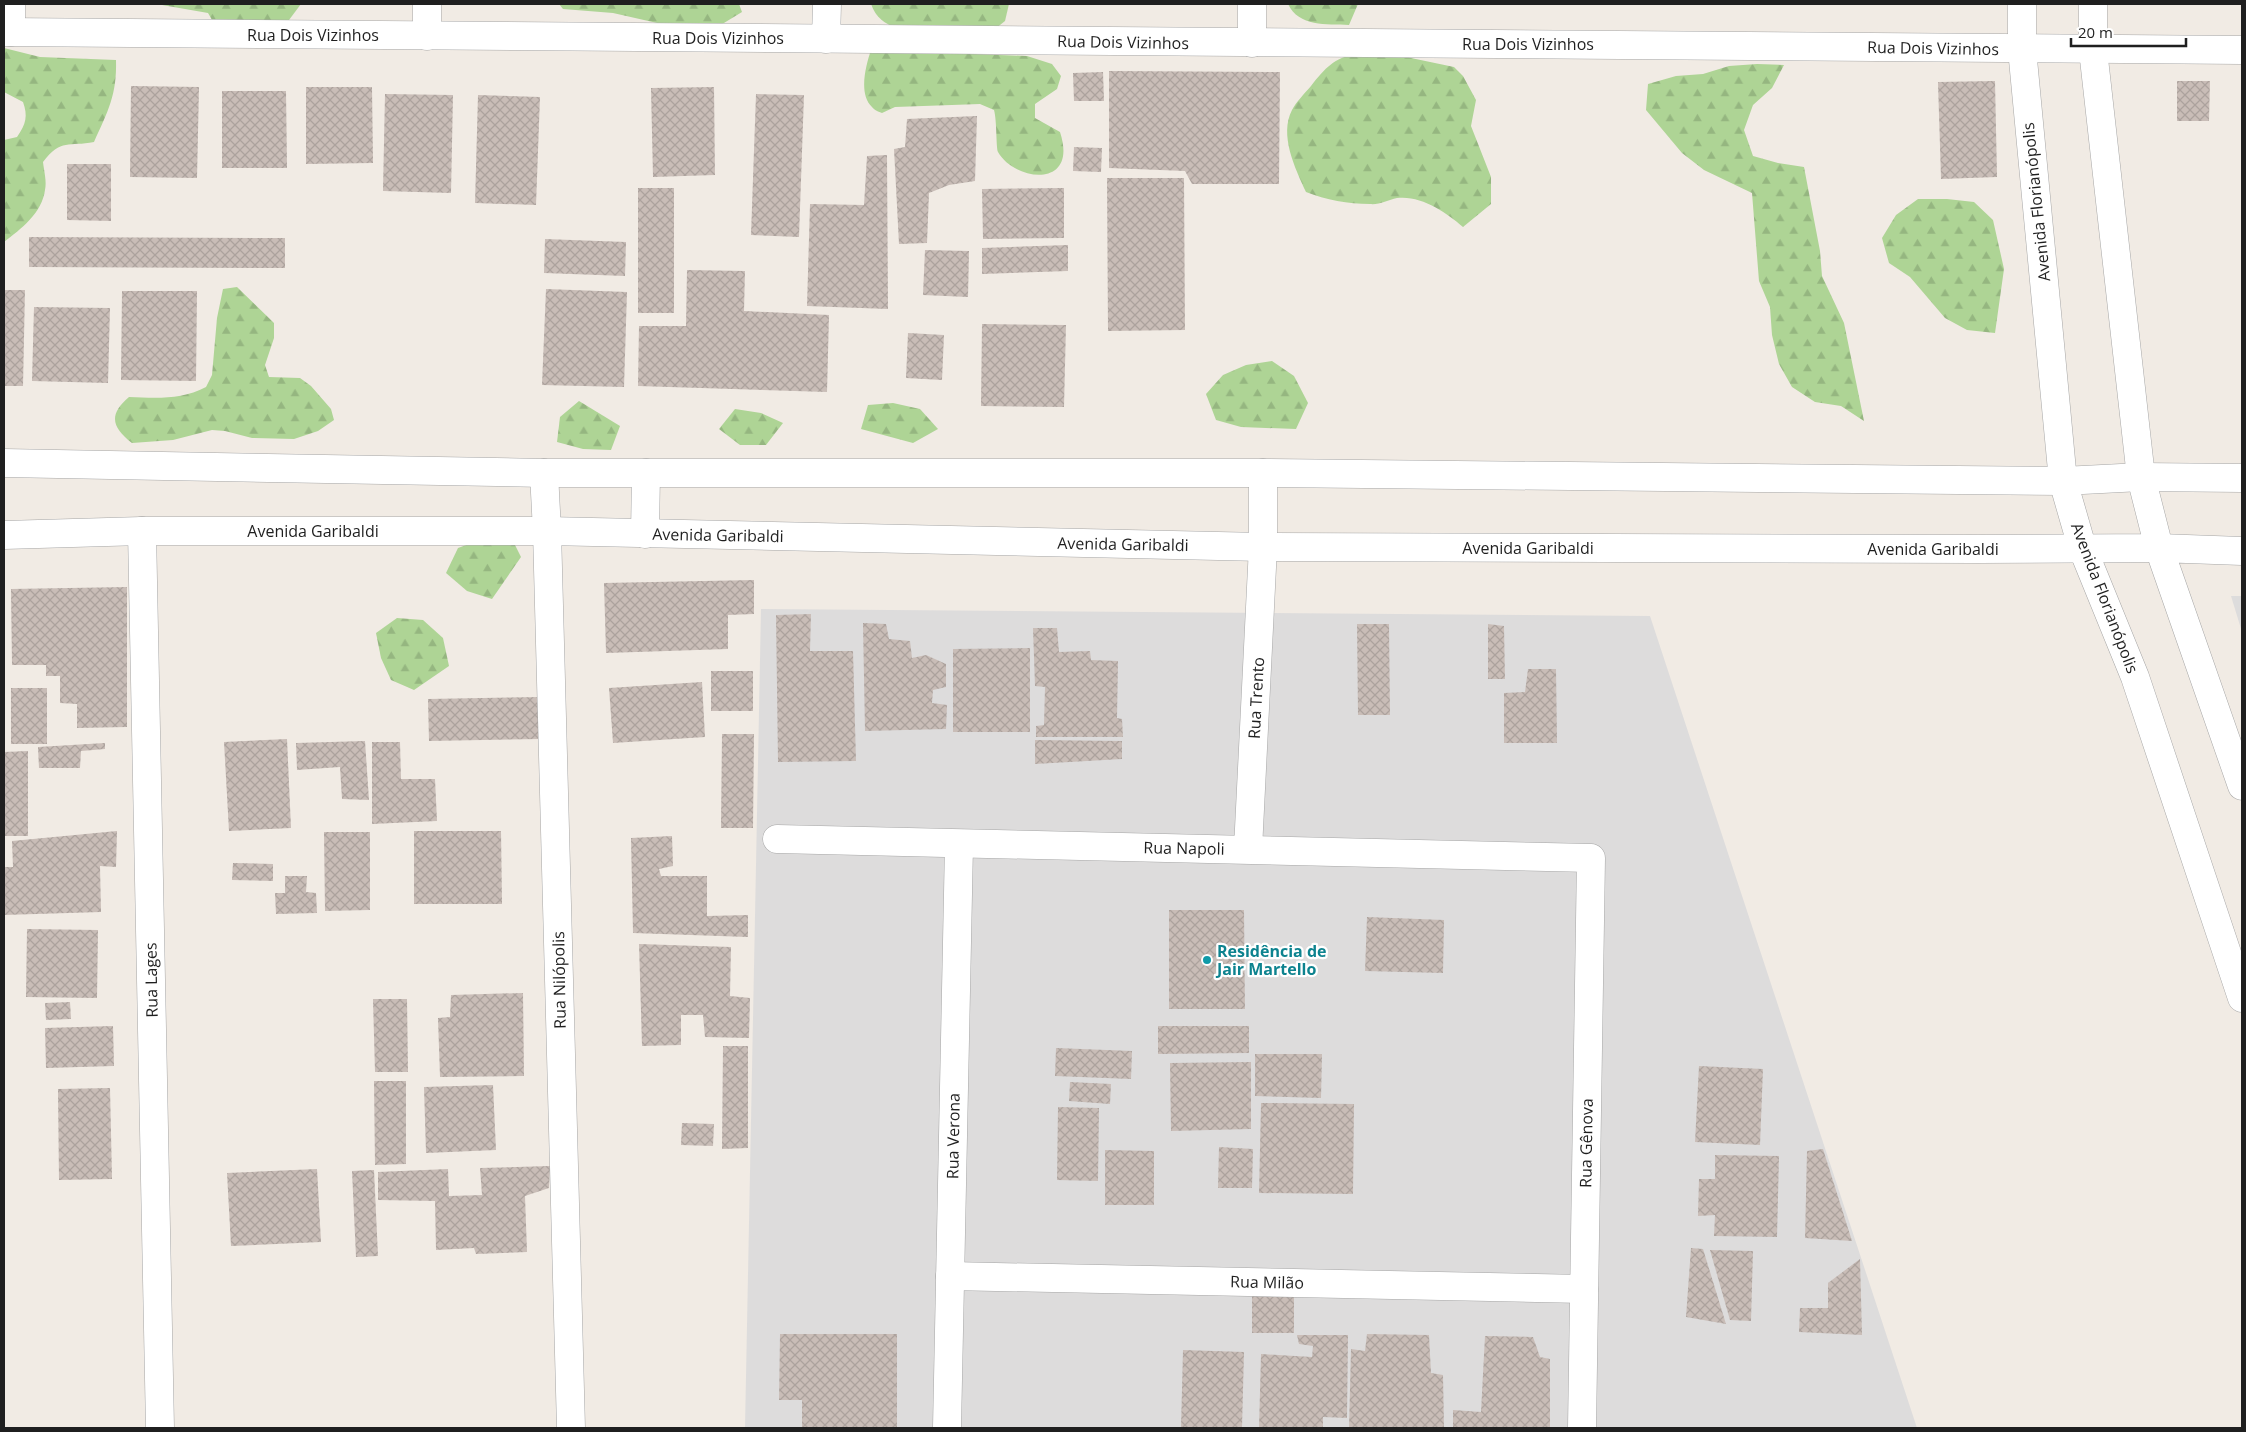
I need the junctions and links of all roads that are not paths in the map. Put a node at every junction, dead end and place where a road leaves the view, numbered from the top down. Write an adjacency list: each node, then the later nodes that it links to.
1 (11, 4): 7 (street)
2 (427, 4): 8 (street)
3 (826, 4): 9 (street)
4 (1252, 4): 10 (street)
5 (2022, 4): 11 (street, Avenida Florianópolis)
6 (2093, 4): 12 (street)
7 (7, 32): 8 (street, Rua Dois Vizinhos)
8 (427, 36): 9 (street, Rua Dois Vizinhos)
9 (826, 39): 10 (street, Rua Dois Vizinhos)
10 (1252, 43): 11 (street, Rua Dois Vizinhos)
11 (2022, 49): 12 (street, Rua Dois Vizinhos); 20 (street, Avenida Florianópolis)
12 (2092, 50): 13 (street, Rua Dois Vizinhos); 18 (street)
13 (2242, 50)
14 (4, 462): 15 (street)
15 (544, 473): 16 (street); 22 (street, Rua Nilópolis)
16 (646, 473): 17 (street); 24 (street)
17 (1264, 473): 20 (street); 25 (street, Rua Trento)
18 (2141, 477): 19 (street); 20 (street); 27 (street)
19 (2242, 478)
20 (2064, 481): 26 (street, Avenida Florianópolis)
21 (142, 531): 22 (street, Avenida Garibaldi); 23 (street, Avenida Garibaldi); 37 (street, Rua Lages)
22 (547, 531): 24 (street, Avenida Garibaldi); 38 (street, Rua Nilópolis)
23 (4, 534)
24 (645, 534): 25 (street, Avenida Garibaldi)
25 (1264, 546): 26 (street, Avenida Garibaldi); 32 (street, Rua Trento)
26 (2082, 547): 27 (street, Avenida Garibaldi); 34 (street, Avenida Florianópolis)
27 (2159, 548): 28 (street, Avenida Garibaldi); 29 (street)
28 (2242, 550)
29 (2242, 786)
30 (777, 839): 31 (street, Rua Napoli)
31 (959, 845): 32 (street, Rua Napoli); 35 (street, Rua Verona)
32 (1248, 849): 33 (street, Rua Napoli)
33 (1591, 858): 36 (street, Rua Gênova)
34 (2242, 998)
35 (950, 1276): 36 (street, Rua Milão); 39 (street, Rua Verona)
36 (1584, 1289): 40 (street, Rua Gênova)
37 (160, 1428)
38 (570, 1428)
39 (947, 1428)
40 (1582, 1428)

